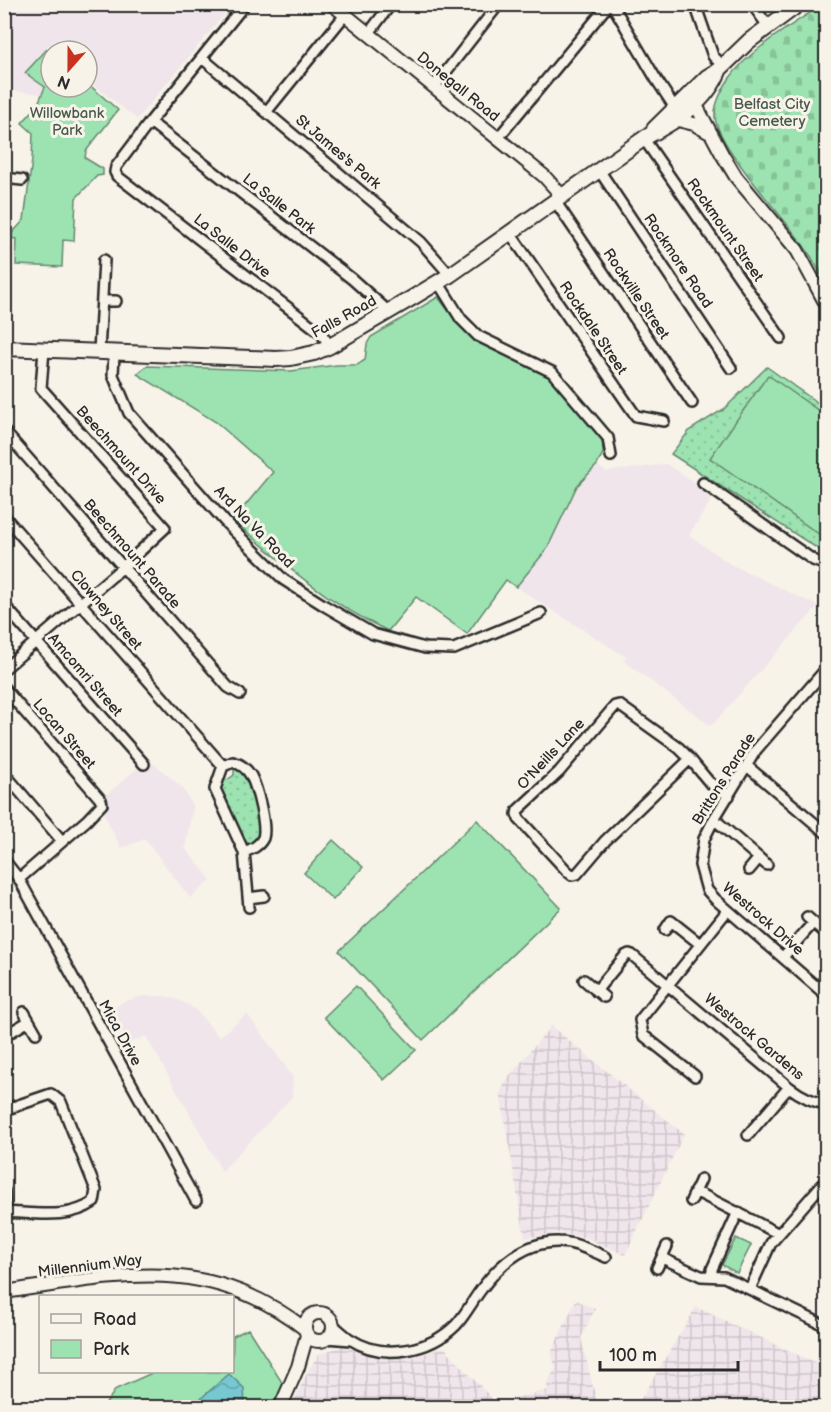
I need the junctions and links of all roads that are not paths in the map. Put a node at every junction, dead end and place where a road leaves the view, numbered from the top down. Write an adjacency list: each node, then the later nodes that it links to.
1 (245, 4): 12 (street)
2 (332, 4): 9 (street, Donegall Road)
3 (391, 4): 11 (street)
4 (499, 4): 14 (street)
5 (611, 4): 17 (street); 20 (street)
6 (695, 4): 13 (street)
7 (752, 4): 10 (street)
8 (799, 4): 10 (main road, Falls Road)
9 (345, 15): 11 (street, Donegall Road); 16 (street)
10 (768, 26): 13 (main road, Falls Road)
11 (369, 33): 14 (street, Donegall Road)
12 (202, 58): 16 (street, St James's Park); 18 (street)
13 (722, 68): 15 (main road, Falls Road)
14 (434, 87): 20 (street, Donegall Road)
15 (692, 101): 17 (main road, Falls Road); 19 (street)
16 (267, 111): 28 (street, St James's Park)
17 (676, 114): 19 (street); 21 (main road, Falls Road)
18 (150, 122): 32 (street, La Salle Park); 34 (street, La Salle Drive)
19 (711, 134): 31 (street)
20 (498, 138): 25 (street, Donegall Road)
21 (645, 138): 22 (main road, Falls Road); 33 (street, Rockmount Street)
22 (599, 170): 25 (main road, Falls Road); 39 (street, Rockmore Road)
23 (4, 178): 24 (street)
24 (22, 180)
25 (559, 199): 26 (main road, Falls Road); 40 (street, Rockville Street)
26 (510, 233): 28 (main road, Falls Road); 41 (street, Rockdale Street)
27 (104, 260): 29 (street)
28 (444, 278): 32 (main road, Falls Road); 43 (street, St James's Park)
29 (102, 301): 30 (street); 37 (street)
30 (116, 301)
31 (826, 304)
32 (388, 311): 34 (main road, Falls Road)
33 (781, 338)
34 (330, 346): 38 (main road, Falls Road)
35 (4, 348): 36 (main road, Falls Road)
36 (44, 350): 37 (main road, Falls Road); 47 (street, Beechmount Drive)
37 (99, 352): 38 (main road, Falls Road)
38 (114, 353): 50 (street, Ard Na Va Road)
39 (731, 368)
40 (692, 403)
41 (664, 421)
42 (4, 431): 47 (street, Beechmount Parade)
43 (611, 456)
44 (703, 483): 46 (street)
45 (4, 516): 48 (street, Clowney Street)
46 (826, 565)
47 (123, 567): 48 (street); 55 (street, Beechmount Parade)
48 (81, 603): 51 (street); 58 (street, Clowney Street)
49 (4, 605): 51 (street, Amcomri Street)
50 (542, 613)
51 (36, 641): 52 (street); 57 (street, Amcomri Street)
52 (4, 669)
53 (825, 672): 59 (street, Brittons Parade)
54 (4, 688): 64 (street, Locan Street)
55 (240, 694)
56 (690, 759): 56 (street, O'Neills Lane); 61 (street, O'Neills Lane)
57 (144, 764)
58 (223, 766): 65 (street); 65 (street)
59 (747, 766): 61 (street, Brittons Parade); 63 (street)
60 (4, 773): 64 (street)
61 (729, 796): 62 (street, Brittons Parade)
62 (714, 819): 66 (street, Brittons Parade); 67 (street)
63 (826, 833)
64 (62, 841): 71 (street)
65 (244, 852): 72 (street)
66 (700, 855): 73 (street, Westrock Drive)
67 (759, 858): 69 (street); 70 (street)
68 (4, 860): 71 (street, Mica Drive)
69 (767, 865)
70 (749, 870)
71 (19, 879): 94 (street, Mica Drive)
72 (264, 896)
73 (727, 911): 76 (street); 77 (street, Westrock Drive)
74 (665, 930): 76 (street)
75 (822, 930): 77 (street)
76 (700, 944): 80 (street)
77 (783, 957): 81 (street, Westrock Drive)
78 (826, 978): 81 (street)
79 (584, 980): 80 (street, Westrock Gardens)
80 (668, 984): 85 (street); 86 (street, Westrock Gardens)
81 (818, 988): 82 (street, Westrock Drive)
82 (826, 995)
83 (36, 1033): 84 (street)
84 (4, 1035)
85 (695, 1076)
86 (789, 1087): 87 (street, Westrock Gardens); 89 (street)
87 (826, 1104)
88 (4, 1110): 96 (street)
89 (748, 1134)
90 (701, 1179): 93 (street)
91 (826, 1180): 98 (street)
92 (4, 1191): 96 (street)
93 (695, 1191): 95 (street); 97 (street)
94 (196, 1201)
95 (691, 1201)
96 (5, 1212)
97 (738, 1212): 98 (street); 103 (street)
98 (779, 1234): 104 (street)
99 (667, 1246): 101 (street)
100 (606, 1257): 111 (street)
101 (662, 1258): 102 (street); 103 (street)
102 (657, 1268)
103 (712, 1276): 104 (street)
104 (750, 1289): 109 (street)
105 (4, 1292): 106 (street, Millennium Way)
106 (281, 1310): 107 (street, Millennium Way); 110 (street, Millennium Way)
107 (311, 1315): 108 (street); 110 (street)
108 (333, 1324): 110 (street); 111 (street)
109 (826, 1326)
110 (314, 1335): 111 (street); 112 (street)
111 (351, 1340)
112 (280, 1407)

